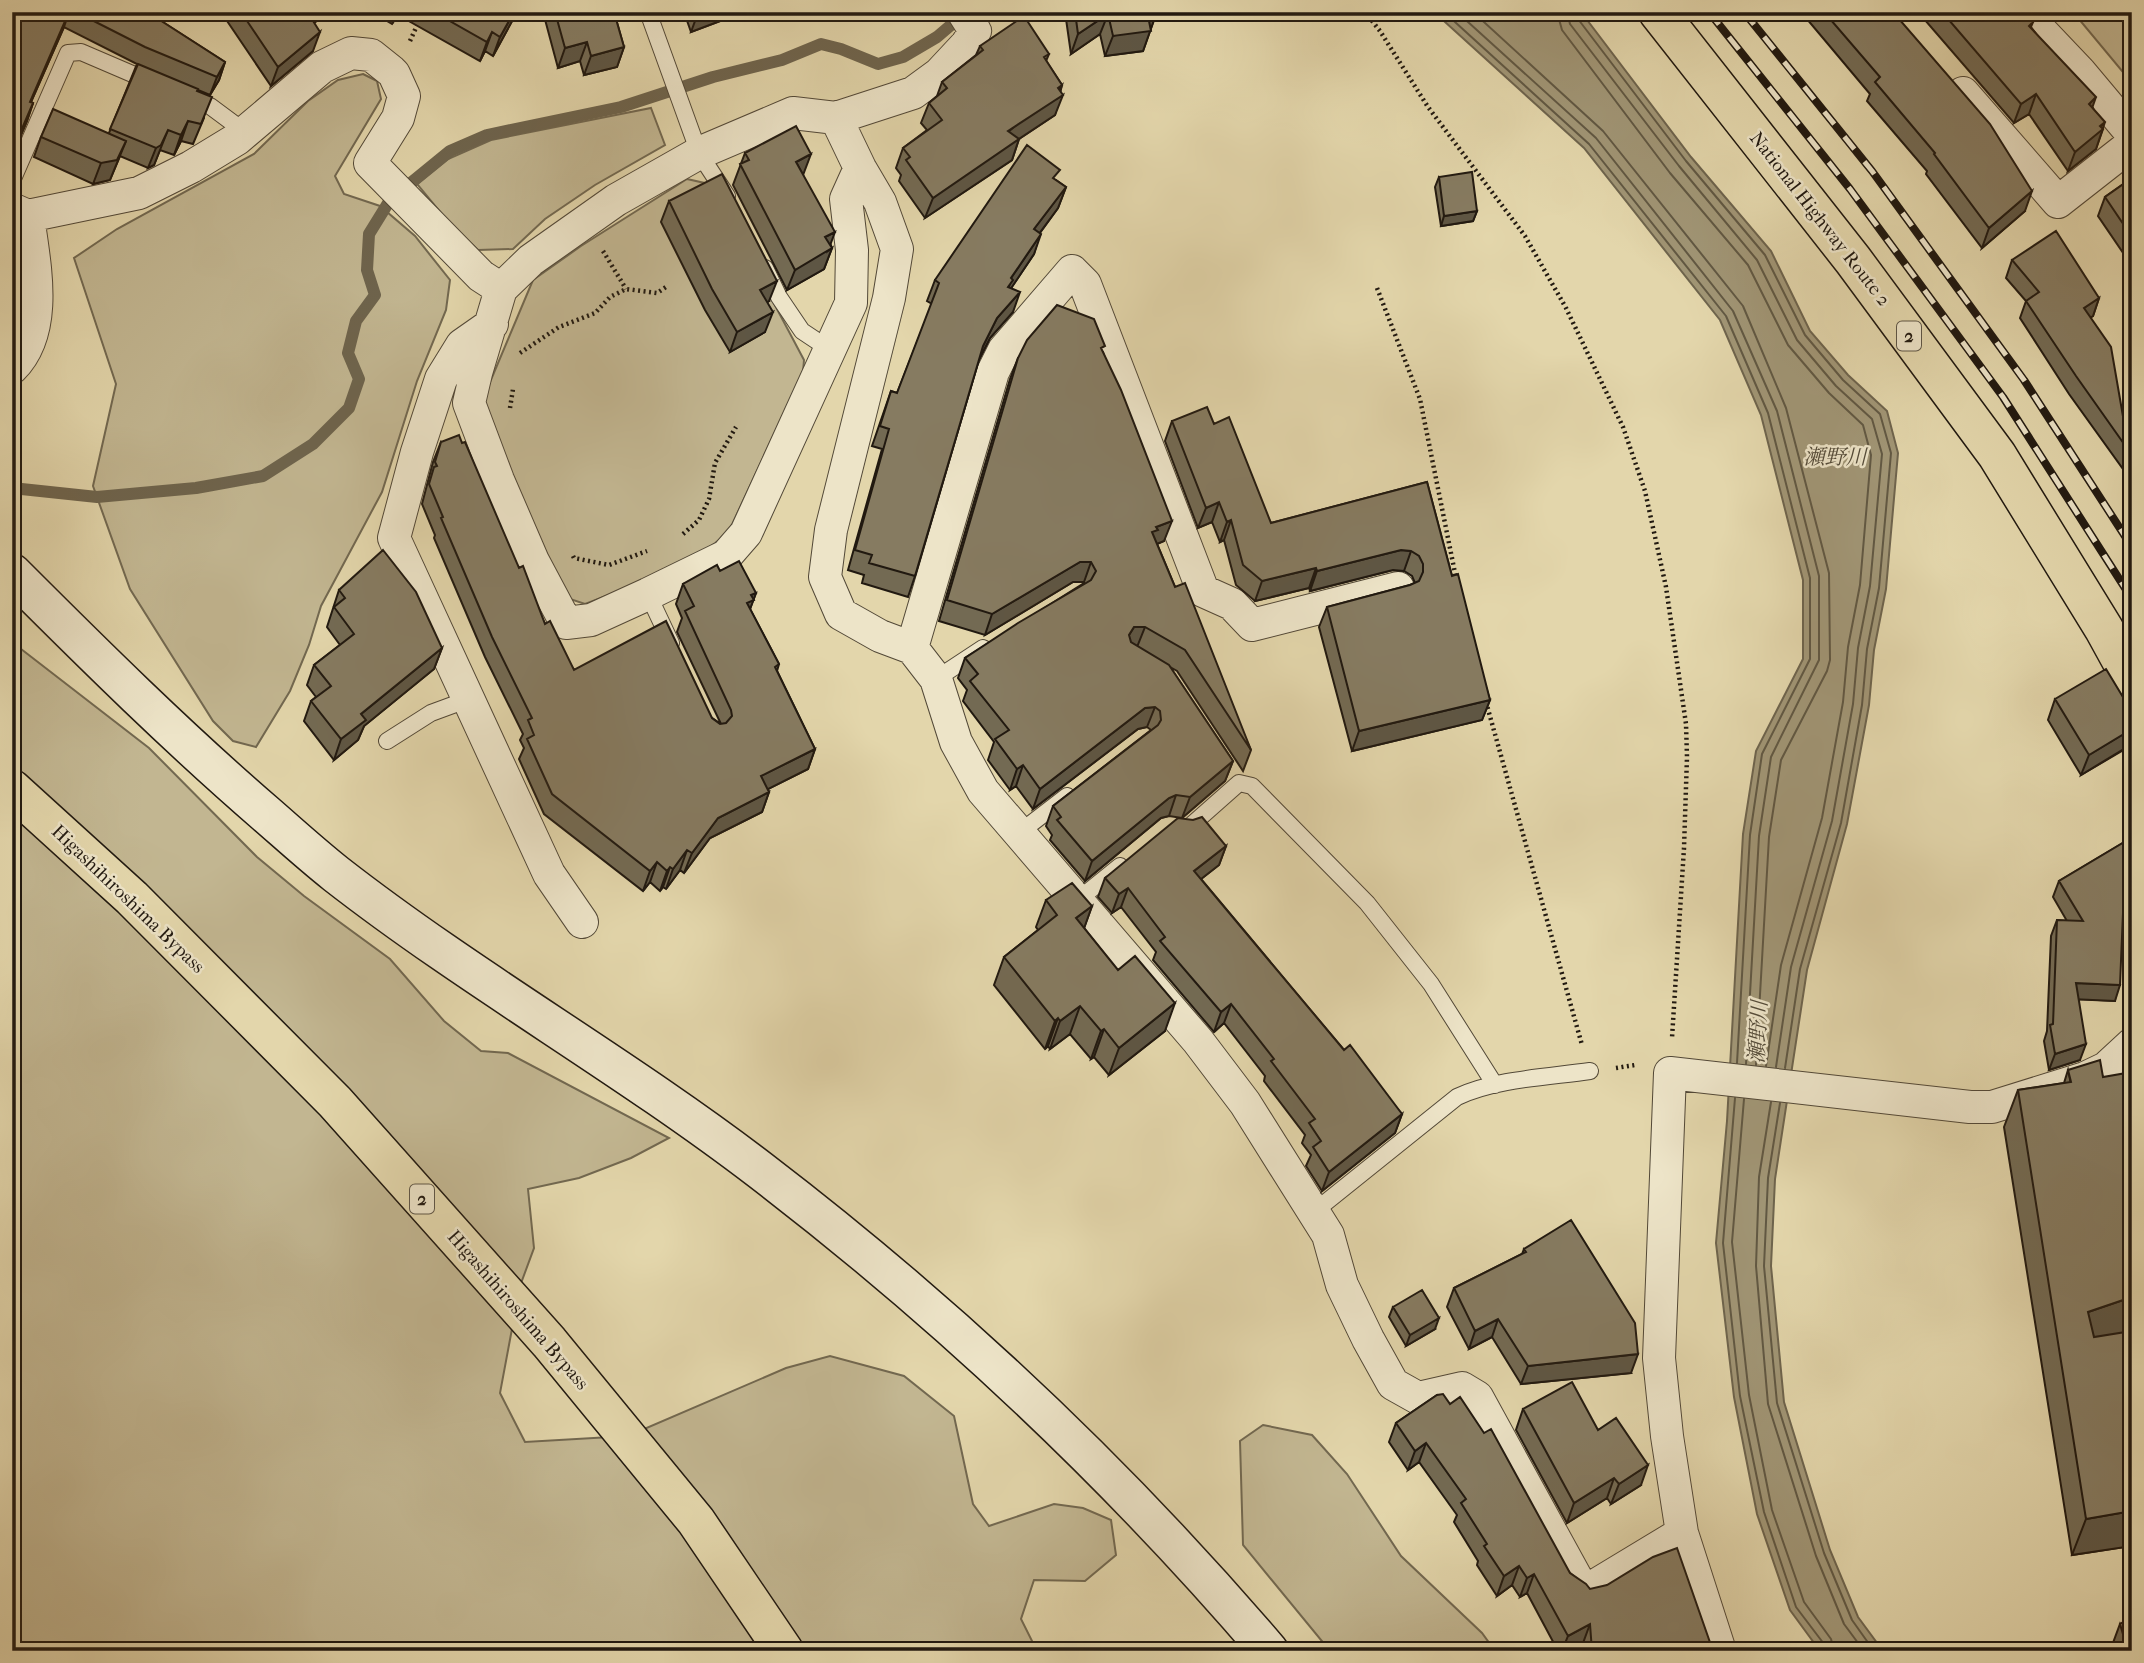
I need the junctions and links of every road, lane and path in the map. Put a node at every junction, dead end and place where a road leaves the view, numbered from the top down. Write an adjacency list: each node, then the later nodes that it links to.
1 (648, 12): 11 (lane)
2 (963, 12): 7 (street)
3 (1365, 12): 50 (path)
4 (1658, 12): 38 (highway, National Highway Route 2 / 2)
5 (2023, 12): 9 (street)
6 (1945, 73): 10 (street)
7 (836, 118): 11 (street); 12 (street)
8 (245, 132): 13 (lane); 15 (street); 19 (street)
9 (2132, 134)
10 (2132, 144)
11 (699, 152): 14 (lane); 19 (street)
12 (860, 168): 21 (street); 35 (street)
13 (12, 181)
14 (736, 212)
15 (20, 213): 23 (street)
16 (754, 248): 21 (lane)
17 (666, 287): 22 (path)
18 (1377, 288): 31 (path)
19 (501, 289): 20 (street)
20 (492, 324): 33 (street); 39 (street)
21 (830, 349): 33 (street)
22 (518, 364)
23 (12, 368)
24 (513, 386): 25 (path)
25 (510, 411)
26 (736, 427): 27 (path)
27 (677, 540)
28 (568, 550): 29 (path)
29 (650, 550)
30 (12, 573): 56 (street)
31 (1457, 582)
32 (1398, 588): 35 (street)
33 (648, 594): 36 (lane)
34 (995, 640): 37 (lane)
35 (912, 648): 37 (street)
36 (676, 653)
37 (936, 680): 45 (street)
38 (2132, 680)
39 (469, 699): 41 (lane); 48 (street)
40 (1486, 701): 51 (path)
41 (387, 741)
42 (1082, 785): 45 (lane)
43 (12, 789): 55 (highway, Higashihiroshima Bypass / 2)
44 (1168, 826): 52 (lane)
45 (1019, 833): 47 (street)
46 (1128, 859): 47 (lane)
47 (1078, 900): 53 (street)
48 (582, 922)
49 (2132, 1044): 50 (street)
50 (1676, 1069): 51 (path); 54 (street)
51 (1590, 1072): 52 (lane)
52 (1495, 1085): 53 (lane)
53 (1315, 1211): 54 (street)
54 (1682, 1534): 57 (street)
55 (784, 1651)
56 (1269, 1651)
57 (1720, 1651)

